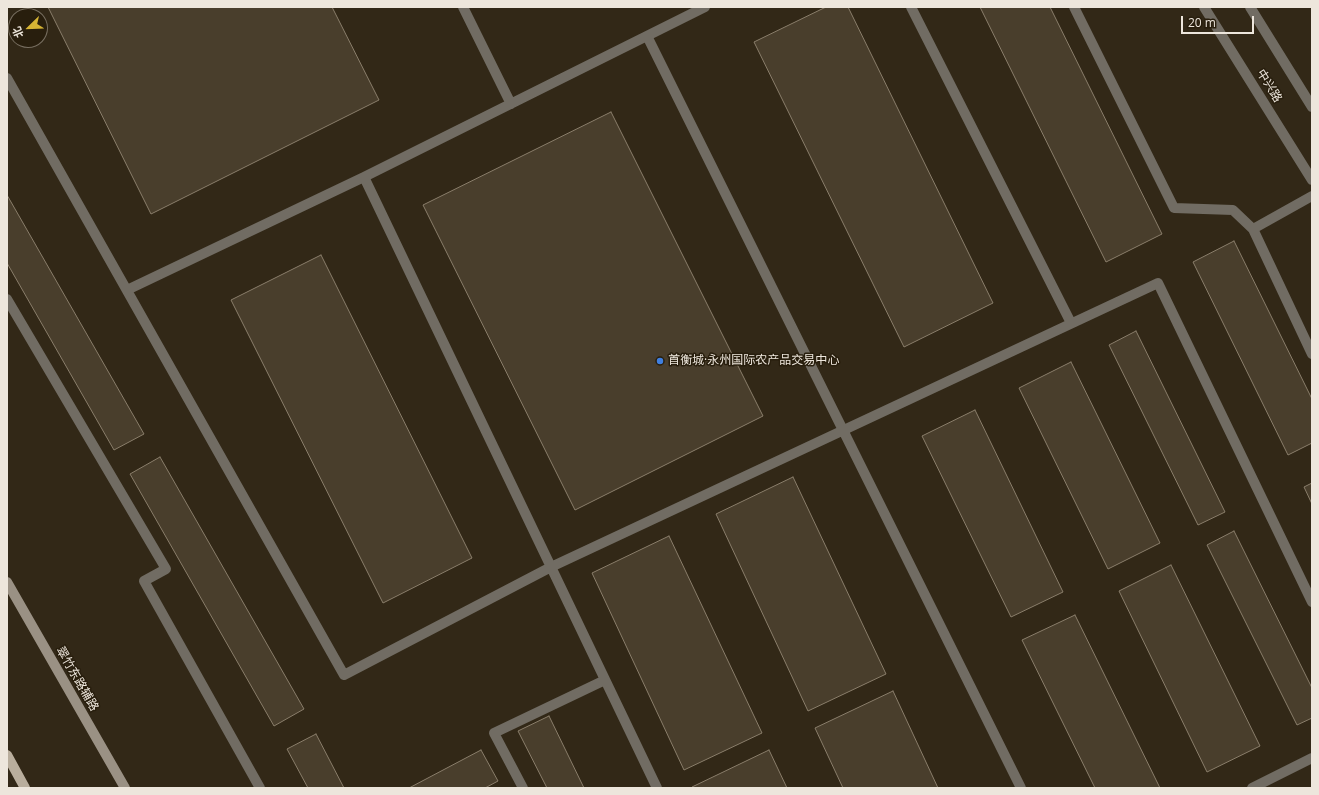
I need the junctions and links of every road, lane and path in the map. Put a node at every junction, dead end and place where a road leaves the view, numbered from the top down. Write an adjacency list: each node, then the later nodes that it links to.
1 (463, 7): 9 (street)
2 (706, 7): 7 (street)
3 (912, 7): 17 (street)
4 (1074, 7): 14 (street)
5 (1204, 7): 12 (street, 中兴路)
6 (1250, 7): 10 (street)
7 (647, 36): 9 (street); 19 (street)
8 (7, 78): 15 (street)
9 (511, 104): 11 (street)
10 (1312, 107)
11 (364, 177): 15 (street); 20 (street)
12 (1312, 180)
13 (1312, 196): 14 (street)
14 (1253, 229): 18 (street)
15 (127, 290): 20 (street)
16 (7, 299): 28 (street)
17 (1071, 323): 19 (street); 22 (street)
18 (1312, 354)
19 (843, 430): 20 (street); 31 (street)
20 (551, 567): 23 (street)
21 (7, 582): 27 (main road, 翠竹东路辅路)
22 (1312, 602)
23 (605, 680): 29 (street); 30 (street)
24 (7, 755): 26 (main road)
25 (1312, 758): 32 (street)
26 (25, 788)
27 (125, 788)
28 (260, 788)
29 (523, 788)
30 (657, 788)
31 (1022, 788)
32 (1252, 788)

